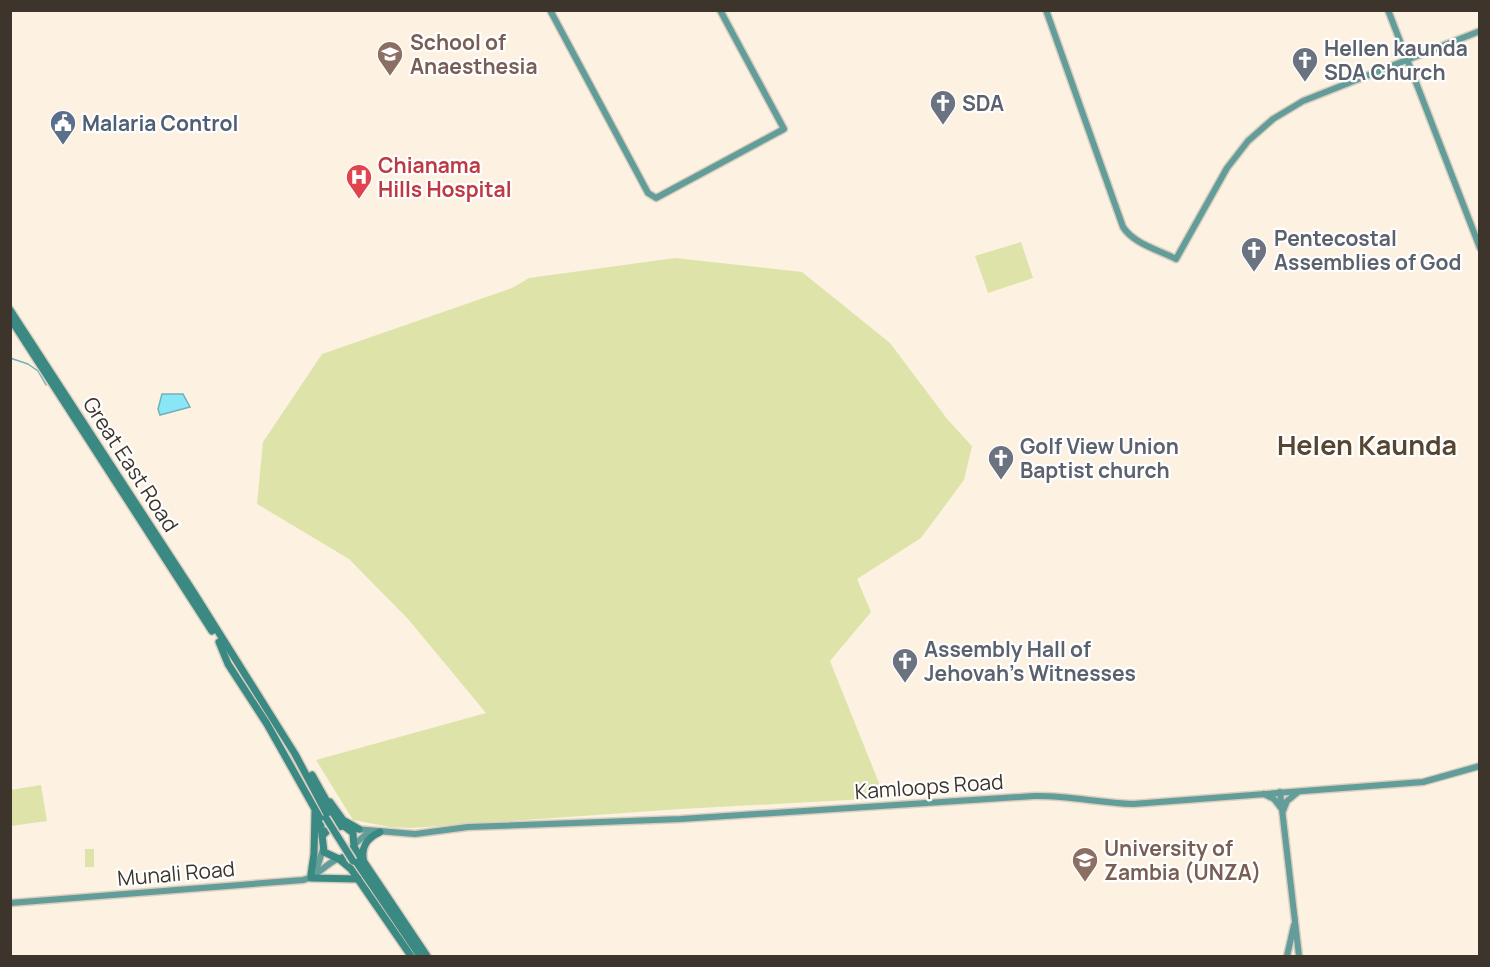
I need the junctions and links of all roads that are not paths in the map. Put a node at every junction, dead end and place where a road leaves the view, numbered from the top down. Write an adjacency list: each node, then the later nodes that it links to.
1 (550, 10): 2 (main road)
2 (720, 10)
3 (1046, 10): 6 (main road)
4 (1388, 10): 6 (main road)
5 (1479, 31): 6 (main road)
6 (1406, 62): 7 (main road)
7 (1479, 248)
8 (10, 310): 10 (main road, Great East Road)
9 (10, 318): 10 (main road, Great East Road)
10 (220, 640): 12 (main road, Great East Road); 16 (main road, Great East Road); 31 (main road, Great East Road, bridge)
11 (1479, 766): 13 (main road, Kamloops Road)
12 (321, 790): 18 (main road, Great East Road); 19 (main road)
13 (1306, 791): 14 (main road, Kamloops Road); 17 (main road)
14 (1280, 792): 15 (main road, Kamloops Road); 17 (main road)
15 (1262, 794): 17 (main road); 20 (main road, Kamloops Road)
16 (315, 809): 21 (main road, Great East Road); 26 (main road)
17 (1283, 815): 29 (main road)
18 (344, 827): 19 (main road, Kamloops Road); 21 (main road); 22 (main road)
19 (359, 829): 20 (main road, Kamloops Road)
20 (379, 832): 22 (main road); 25 (main road)
21 (322, 836): 23 (main road)
22 (354, 846): 24 (main road); 25 (main road)
23 (323, 849): 24 (main road); 26 (main road)
24 (338, 859): 26 (main road); 27 (main road)
25 (366, 867): 32 (main road)
26 (310, 877): 27 (main road); 28 (main road, Munali Road)
27 (358, 879): 30 (main road)
28 (10, 902)
29 (1295, 920): 33 (main road); 34 (main road)
30 (411, 957)
31 (419, 957)
32 (427, 957)
33 (1287, 957)
34 (1299, 957)

